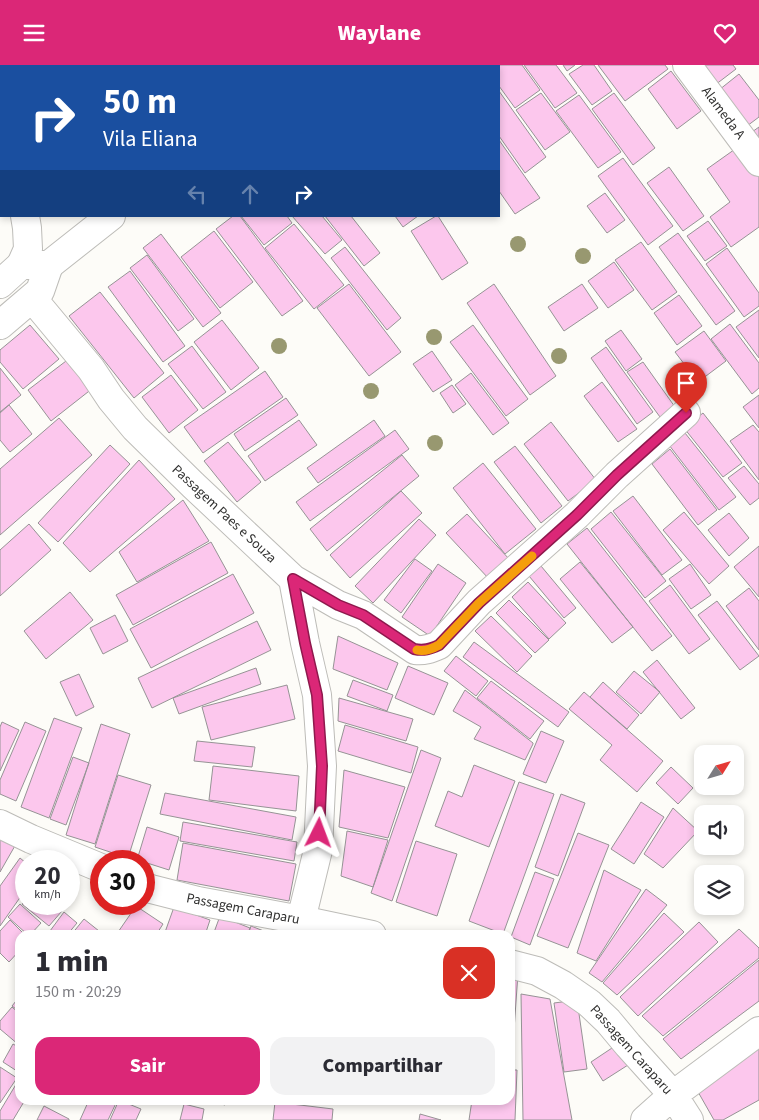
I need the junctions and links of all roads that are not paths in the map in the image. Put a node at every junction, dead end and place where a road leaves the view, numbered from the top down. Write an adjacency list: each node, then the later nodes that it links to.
1 (687, 65): 2 (street, Alameda A)
2 (759, 162)
3 (25, 217): 5 (street)
4 (110, 217): 6 (street)
5 (21, 265): 6 (street); 7 (street)
6 (49, 265): 8 (street)
7 (0, 284)
8 (32, 298): 9 (street); 11 (street, Passagem Paes e Souza)
9 (0, 325)
10 (686, 413): 11 (street, Passagem Paes e Souza)
11 (293, 579): 15 (street)
12 (0, 824): 13 (street)
13 (90, 863)
14 (155, 889): 15 (street, Passagem Caraparu)
15 (301, 920): 16 (street, Passagem Caraparu)
16 (348, 930)
17 (515, 966): 19 (street, Passagem Caraparu)
18 (759, 1031): 19 (street)
19 (672, 1095): 20 (street); 21 (street, Passagem Caraparu)
20 (645, 1120)
21 (689, 1120)

